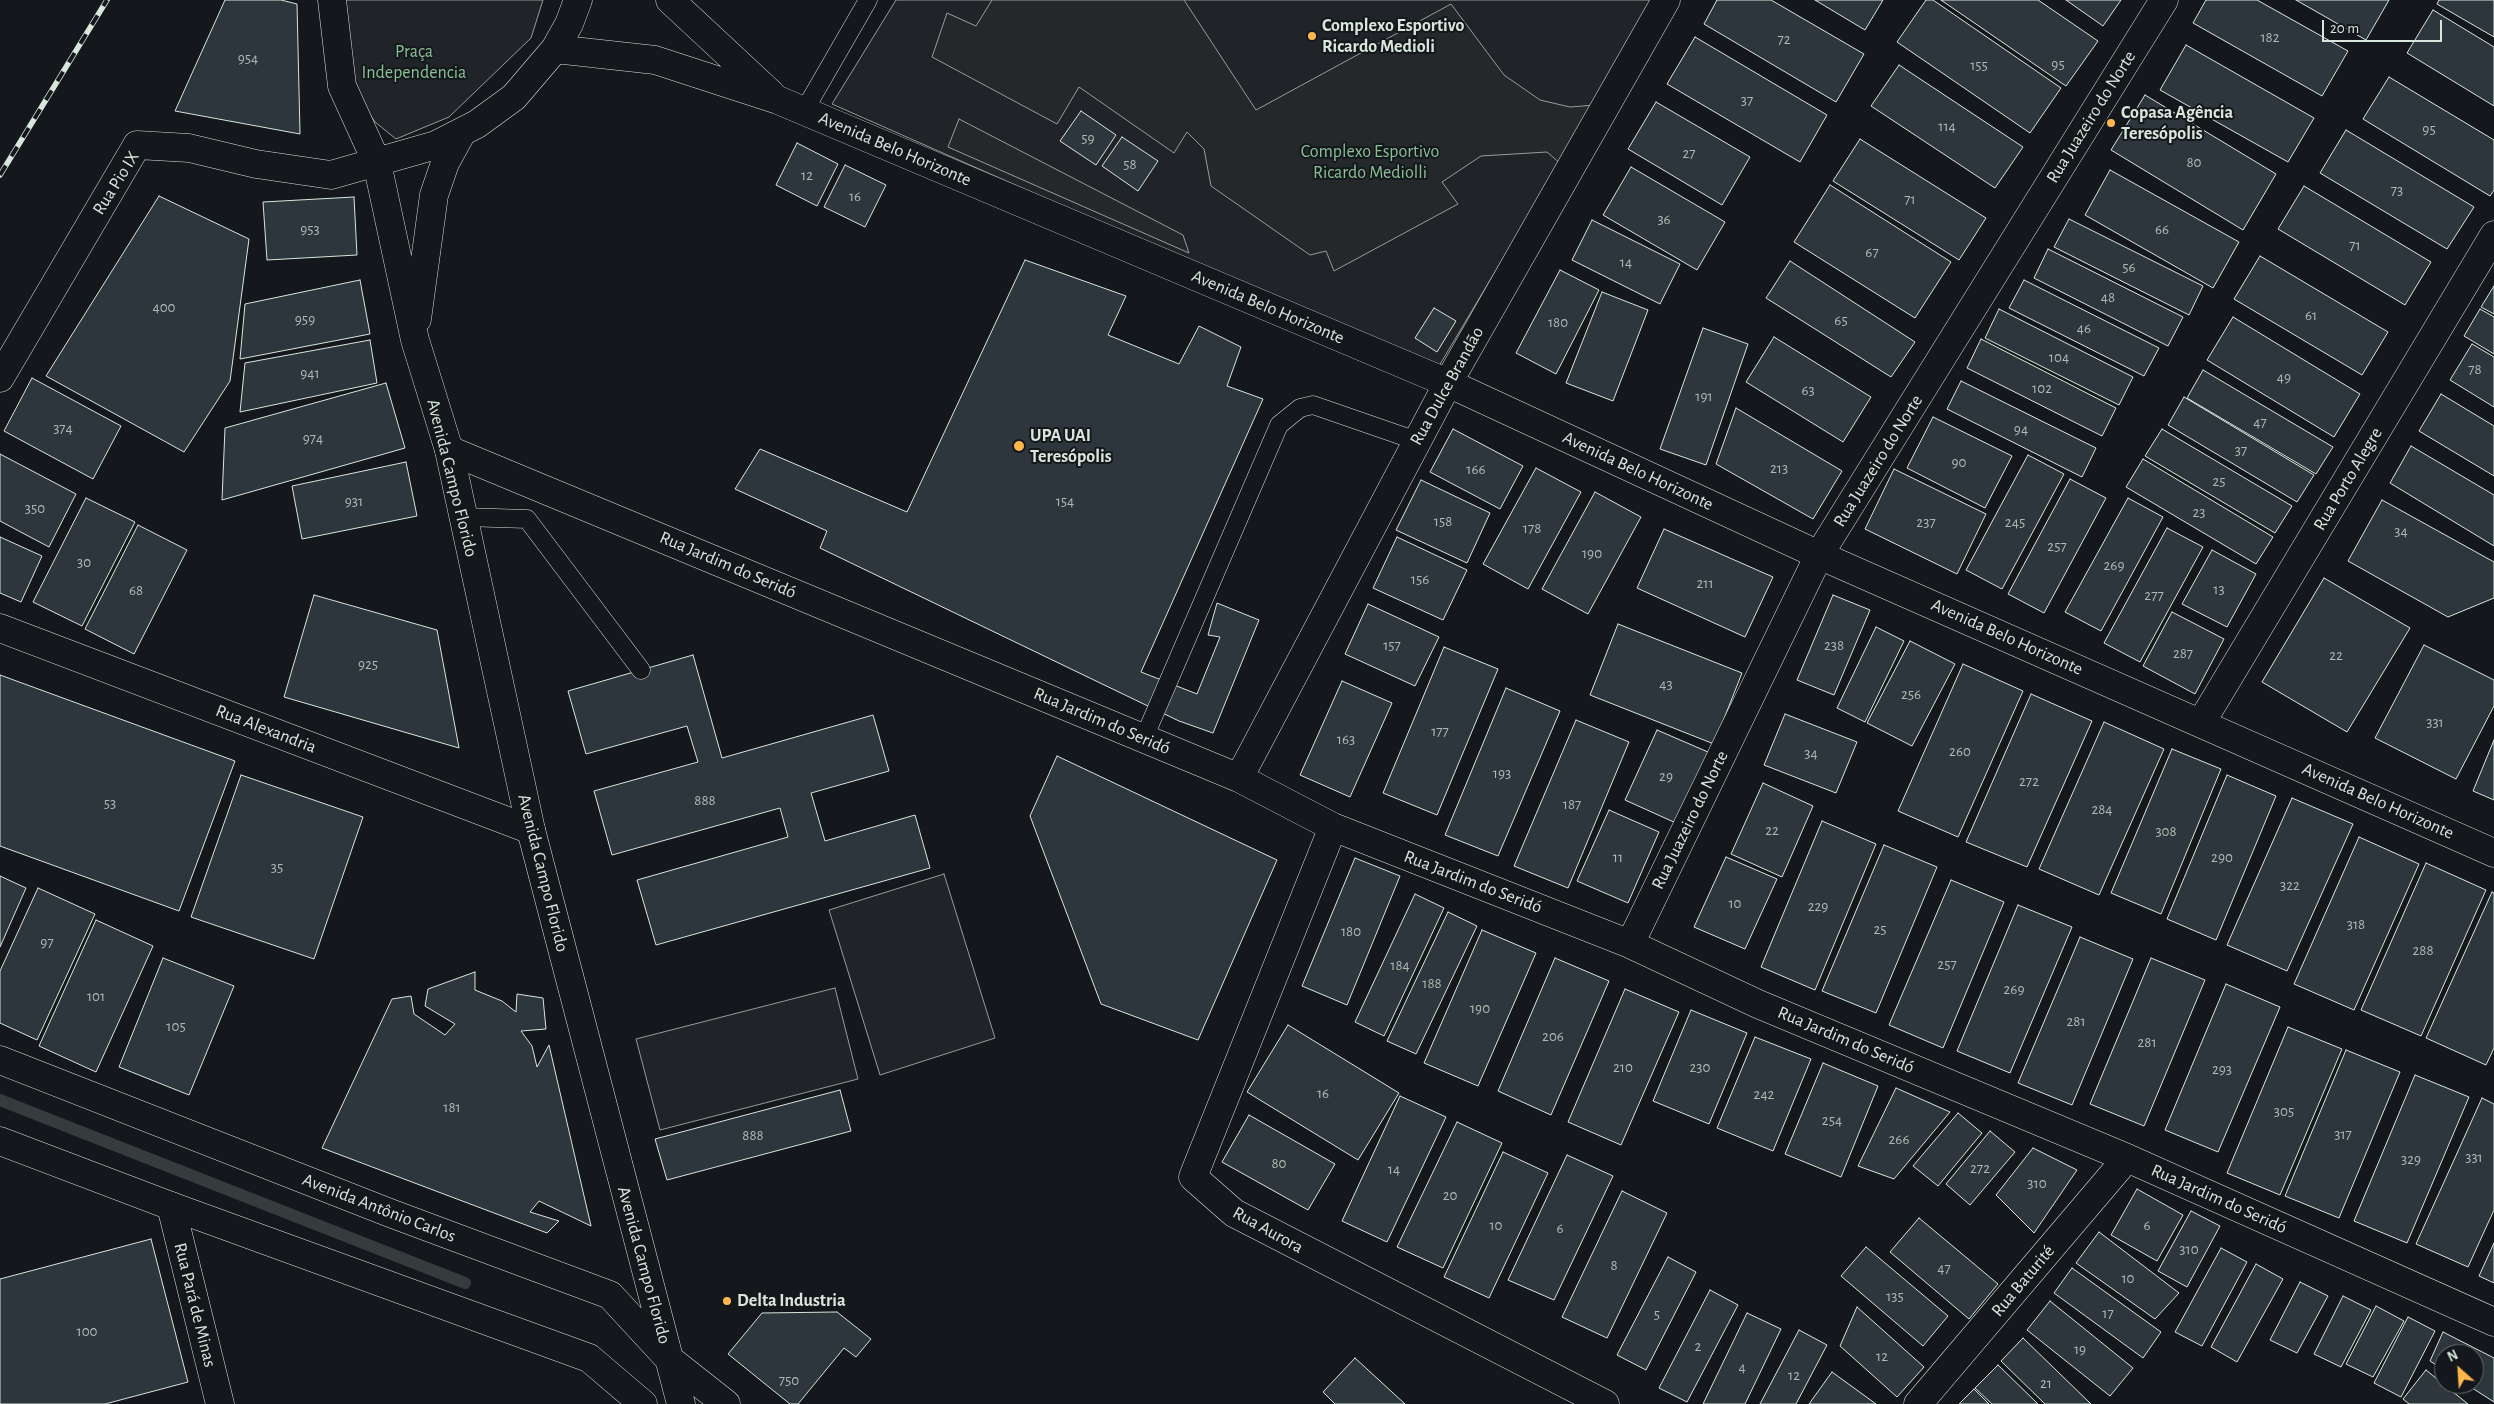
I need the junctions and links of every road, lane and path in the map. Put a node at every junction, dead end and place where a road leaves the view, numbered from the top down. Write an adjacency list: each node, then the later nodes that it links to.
1 (332, 0): 11 (street, Avenida Campo Florido)
2 (578, 0): 7 (street)
3 (670, 0): 8 (street)
4 (868, 0): 9 (lane)
5 (1666, 0): 15 (street, Rua Dulce Brandão)
6 (2164, 0): 19 (street, Rua Juazeiro do Norte)
7 (555, 50): 8 (street, Avenida Belo Horizonte); 10 (street)
8 (778, 100): 9 (street, Avenida Belo Horizonte)
9 (804, 110): 15 (street, Avenida Belo Horizonte)
10 (462, 132): 11 (street); 13 (street)
11 (377, 163): 13 (street, Avenida Campo Florido); 14 (street, Rua Pio IX)
12 (2494, 235): 22 (street, Rua Porto Alegre)
13 (415, 340): 17 (street, Avenida Campo Florido)
14 (0, 378)
15 (1448, 383): 16 (street, Rua Dulce Brandão); 19 (street, Avenida Belo Horizonte)
16 (1417, 441): 23 (lane); 24 (street, Rua Dulce Brandão)
17 (449, 450): 18 (street, Avenida Campo Florido); 23 (street, Rua Jardim do Seridó)
18 (463, 517): 21 (lane); 26 (street, Avenida Campo Florido)
19 (1819, 555): 22 (street, Avenida Belo Horizonte); 28 (street, Rua Juazeiro do Norte)
20 (0, 628): 26 (street, Rua Alexandria)
21 (641, 670)
22 (2201, 723): 27 (street, Avenida Belo Horizonte)
23 (1144, 738): 24 (street, Rua Jardim do Seridó)
24 (1239, 778): 25 (street, Rua Jardim do Seridó)
25 (1333, 827): 28 (street, Rua Jardim do Seridó); 39 (street, Rua Aurora)
26 (531, 830): 34 (street, Avenida Campo Florido)
27 (2494, 853)
28 (1630, 944): 31 (street, Rua Jardim do Seridó)
29 (0, 1060): 34 (street, Avenida Antônio Carlos)
30 (0, 1141): 32 (street)
31 (2127, 1158): 33 (street, Rua Jardim do Seridó); 40 (street, Rua Baturité)
32 (171, 1206): 35 (street, Rua Pará de Minas); 36 (street)
33 (2494, 1322)
34 (669, 1359): 37 (street, Avenida Campo Florido); 38 (street, Avenida Antônio Carlos)
35 (220, 1404)
36 (643, 1404)
37 (681, 1404)
38 (726, 1404)
39 (1605, 1404)
40 (1918, 1404)

